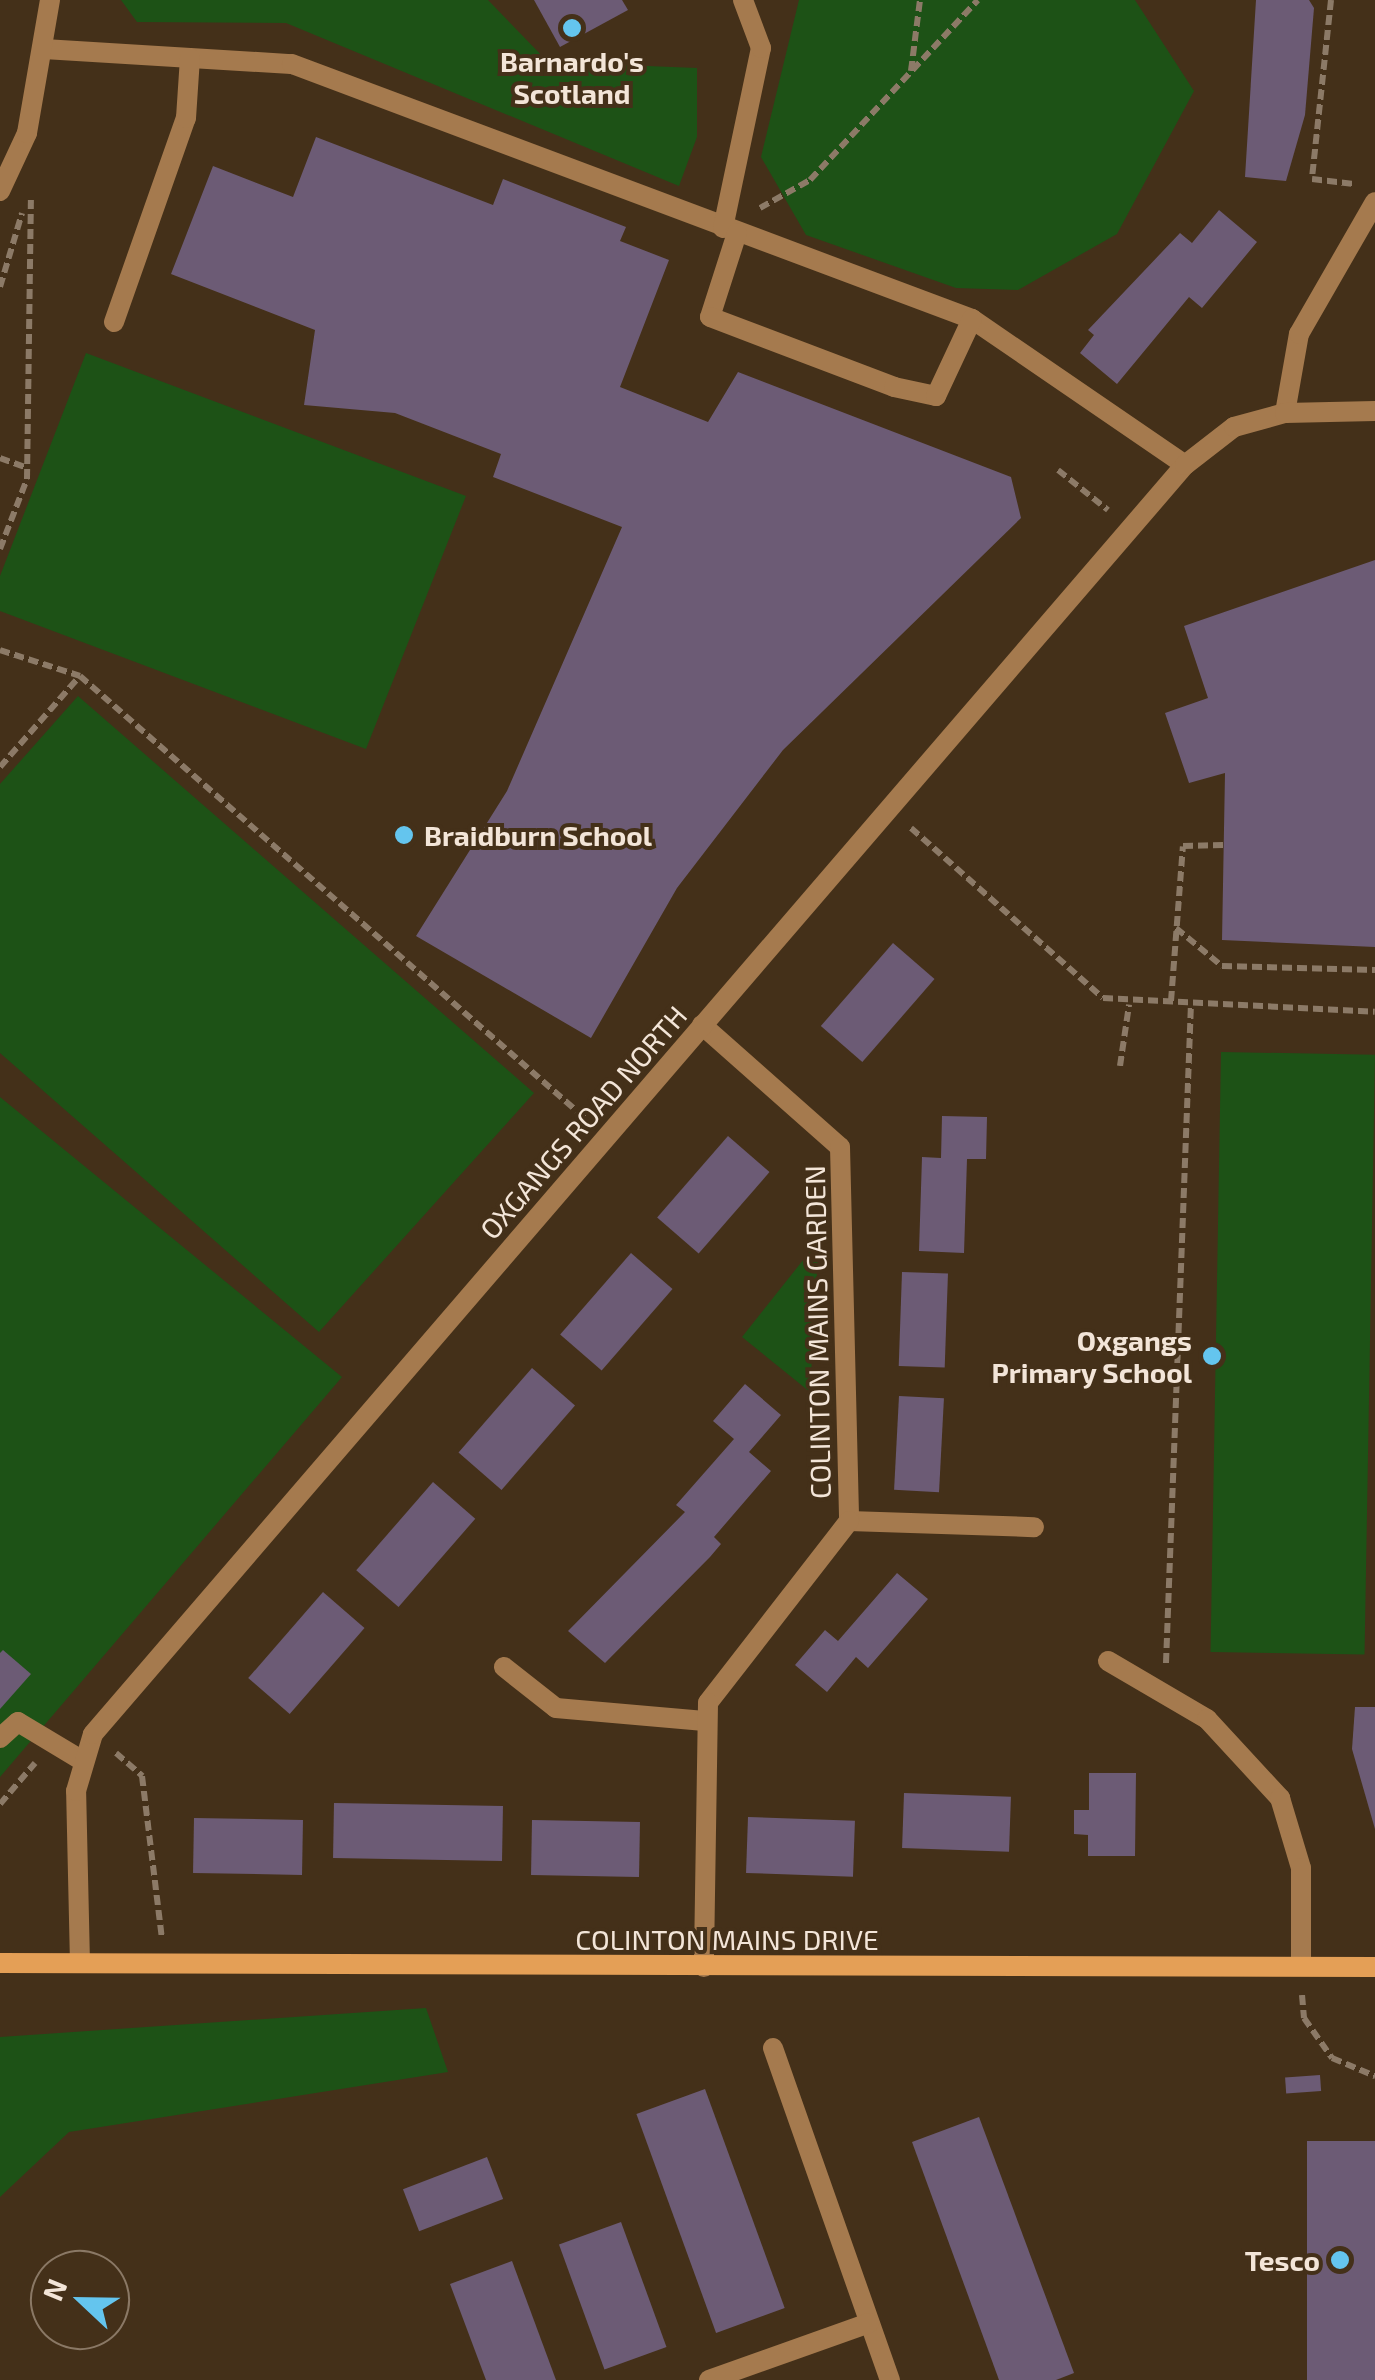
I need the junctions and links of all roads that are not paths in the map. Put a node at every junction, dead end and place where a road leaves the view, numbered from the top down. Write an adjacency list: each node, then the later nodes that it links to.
1 (50, 0): 3 (street)
2 (742, 0): 7 (street)
3 (44, 48): 4 (street); 5 (street)
4 (190, 58): 7 (street); 9 (street)
5 (0, 191)
6 (1370, 193): 11 (street)
7 (730, 231): 8 (street); 8 (street)
8 (972, 319): 12 (street)
9 (114, 322)
10 (1375, 411): 11 (street, OXGANGS ROAD NORTH)
11 (1285, 413): 12 (street, OXGANGS ROAD NORTH)
12 (1185, 465): 13 (street, OXGANGS ROAD NORTH)
13 (702, 1026): 14 (street, COLINTON MAINS GARDEN); 20 (street, OXGANGS ROAD NORTH)
14 (849, 1521): 15 (street, COLINTON MAINS GARDEN); 18 (street, COLINTON MAINS GARDEN)
15 (1034, 1526)
16 (1108, 1661): 23 (street)
17 (504, 1667): 18 (street)
18 (704, 1721): 24 (street, COLINTON MAINS GARDEN)
19 (0, 1738): 20 (street)
20 (82, 1760): 22 (street)
21 (0, 1963): 22 (street)
22 (80, 1963): 24 (street, COLINTON MAINS DRIVE)
23 (1301, 1966): 24 (street, COLINTON MAINS DRIVE); 25 (street, COLINTON MAINS DRIVE)
24 (704, 1967)
25 (1375, 1967)
26 (774, 2048): 27 (street)
27 (869, 2323): 28 (street); 29 (street)
28 (709, 2380)
29 (890, 2380)

